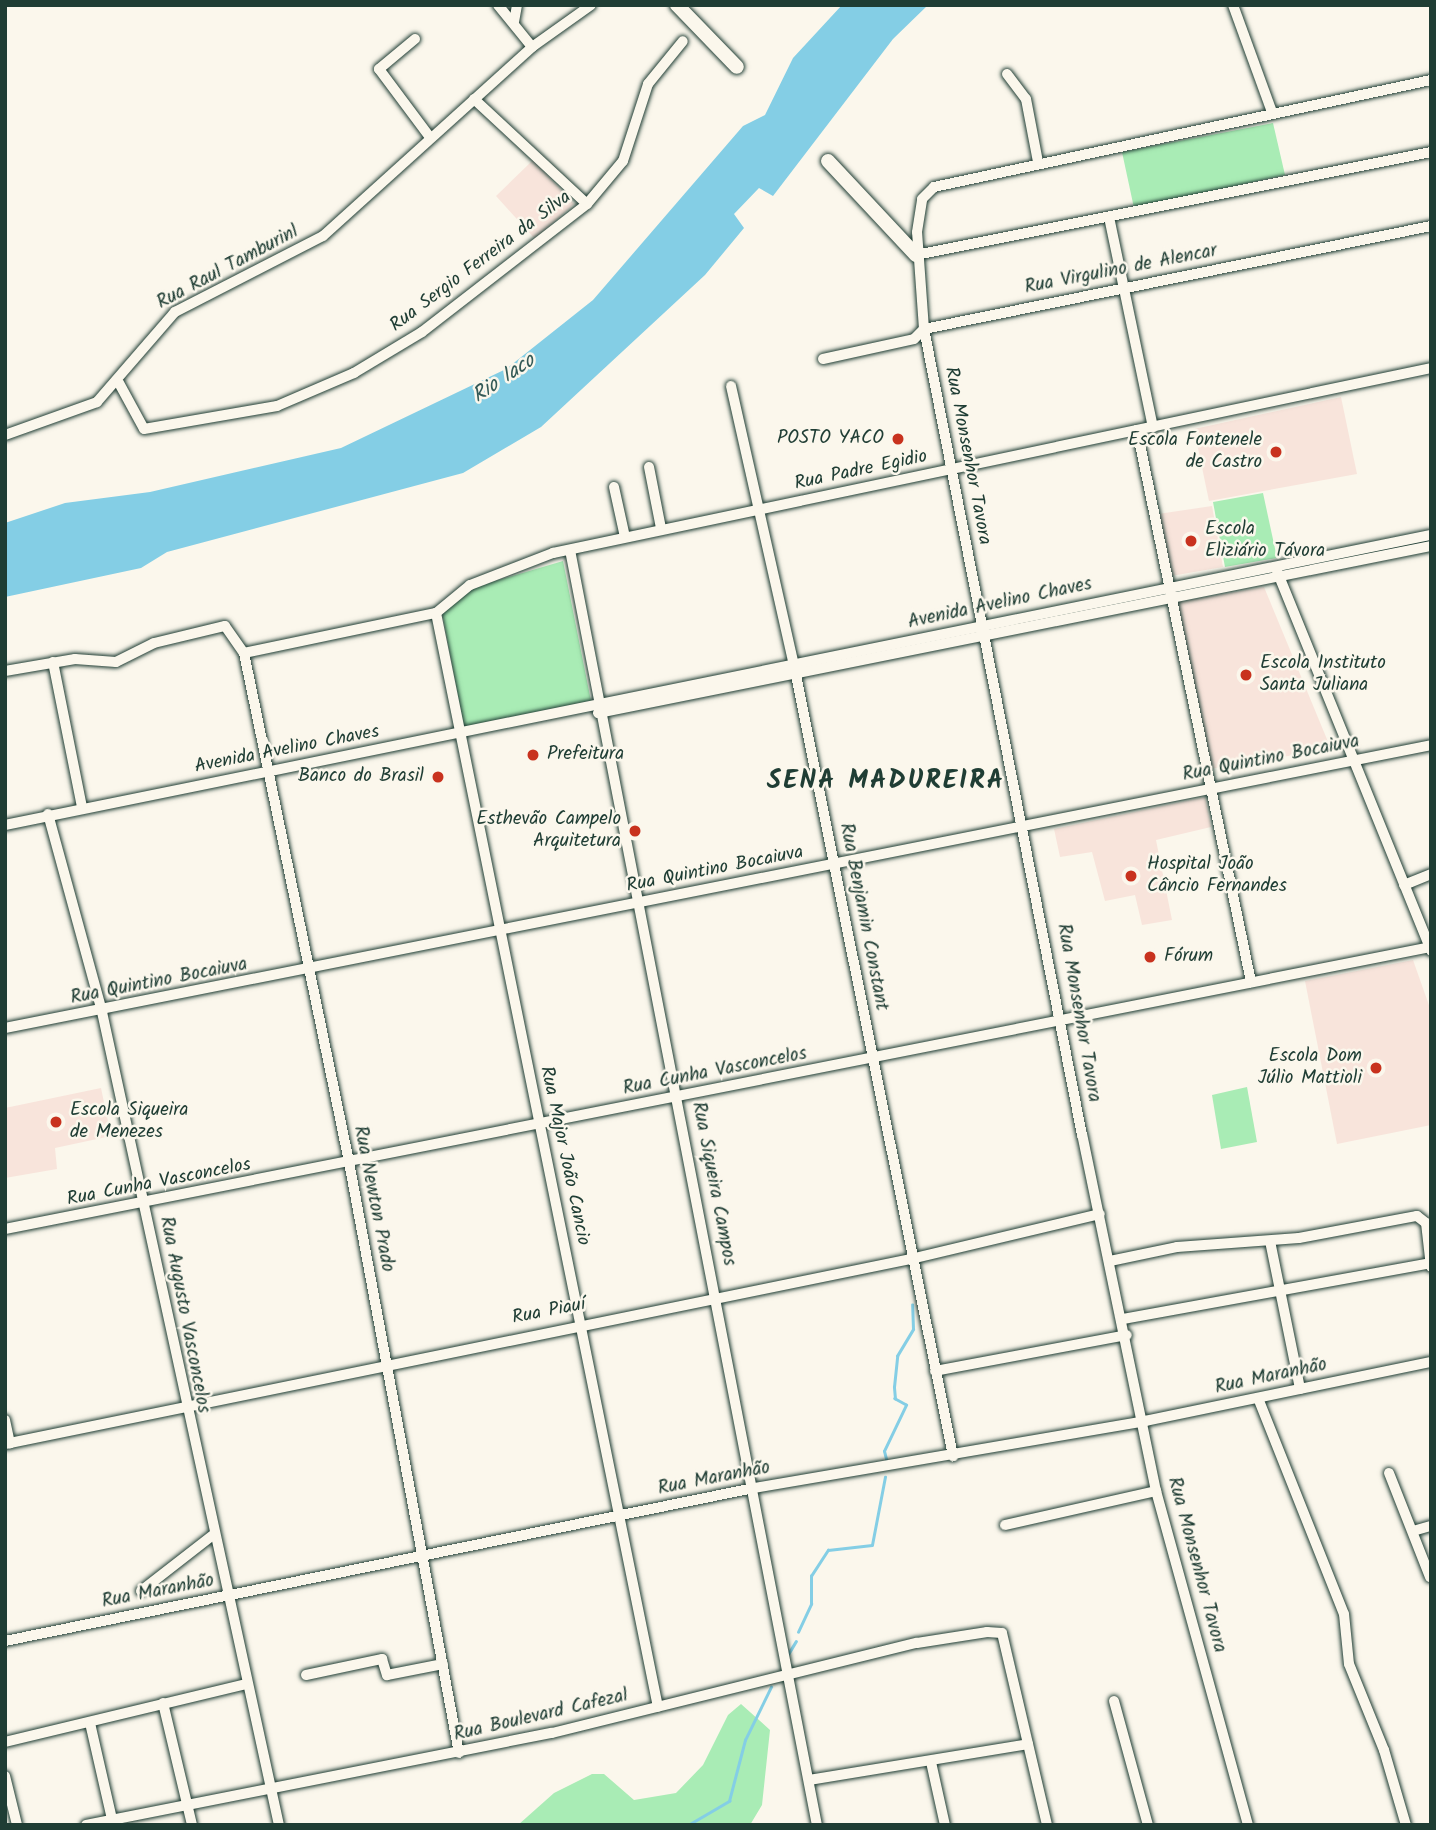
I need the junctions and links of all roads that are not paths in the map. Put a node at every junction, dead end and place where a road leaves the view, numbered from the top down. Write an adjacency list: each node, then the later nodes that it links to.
1 (498, 5): 6 (street)
2 (517, 5): 6 (street)
3 (592, 5): 9 (street, Rua Raul Tamburinl)
4 (677, 5): 10 (street)
5 (1233, 5): 14 (street)
6 (514, 22): 9 (street)
7 (415, 39): 15 (street)
8 (683, 41): 19 (street, Rua Sergio Ferreira da Silva)
9 (532, 47): 13 (street, Rua Raul Tamburinl)
10 (737, 67)
11 (1007, 74): 18 (street)
12 (1431, 80): 14 (street)
13 (474, 99): 15 (street, Rua Raul Tamburinl); 19 (street)
14 (1272, 112): 18 (street)
15 (429, 136): 27 (street, Rua Raul Tamburinl)
16 (1431, 152): 20 (street)
17 (828, 161): 22 (street)
18 (1038, 162): 22 (street, Rua Monsenhor Tavora)
19 (587, 204): 27 (street, Rua Sergio Ferreira da Silva)
20 (1109, 217): 22 (street); 23 (street)
21 (1431, 226): 23 (street, Rua Virgulino de Alencar)
22 (916, 255): 24 (street, Rua Monsenhor Tavora)
23 (1124, 287): 24 (street, Rua Virgulino de Alencar); 29 (street)
24 (924, 329): 25 (street, Rua Virgulino de Alencar); 33 (street, Rua Monsenhor Tavora)
25 (823, 359)
26 (1431, 368): 29 (street, Rua Padre Egidio)
27 (119, 383): 31 (street, Rua Raul Tamburinl)
28 (731, 386): 35 (street, Rua Benjamin Constant)
29 (1153, 427): 30 (street, Rua Padre Egidio)
30 (1137, 430): 33 (street, Rua Padre Egidio); 42 (street)
31 (5, 435)
32 (649, 467): 36 (street)
33 (952, 469): 35 (street, Rua Padre Egidio); 45 (street, Rua Monsenhor Tavora)
34 (614, 487): 38 (street)
35 (759, 511): 36 (street, Rua Padre Egidio); 48 (street, Rua Benjamin Constant)
36 (661, 528): 38 (street, Rua Padre Egidio)
37 (1431, 535): 41 (street, Avenida Avelino Chaves)
38 (625, 537): 40 (street, Rua Padre Egidio)
39 (1431, 546): 41 (street, Avenida Avelino Chaves)
40 (570, 550): 44 (street, Rua Padre Egidio); 50 (street, Rua Siqueira Campos)
41 (1278, 572): 42 (street, Avenida Avelino Chaves); 43 (street, Avenida Avelino Chaves); 53 (street)
42 (1168, 588): 43 (street); 45 (street, Avenida Avelino Chaves)
43 (1170, 599): 45 (street, Avenida Avelino Chaves); 55 (street)
44 (436, 613): 46 (street); 51 (street, Rua Major João Cancio)
45 (984, 630): 48 (street, Avenida Avelino Chaves); 59 (street, Rua Monsenhor Tavora)
46 (244, 653): 47 (street); 54 (street, Rua Newton Prado)
47 (53, 662): 49 (street); 56 (street)
48 (795, 670): 50 (street, Avenida Avelino Chaves); 60 (street, Rua Benjamin Constant)
49 (5, 671)
50 (603, 708): 51 (street, Avenida Avelino Chaves); 63 (street, Rua Siqueira Campos)
51 (460, 734): 54 (street, Avenida Avelino Chaves); 64 (street, Rua Major João Cancio)
52 (1431, 746): 53 (street, Rua Quintino Bocaiuva)
53 (1355, 761): 55 (street, Rua Quintino Bocaiuva); 62 (street)
54 (268, 772): 56 (street, Avenida Avelino Chaves); 66 (street, Rua Newton Prado)
55 (1212, 787): 59 (street, Rua Quintino Bocaiuva); 67 (street)
56 (82, 807): 57 (street, Avenida Avelino Chaves)
57 (48, 814): 58 (street, Avenida Avelino Chaves); 68 (street, Rua Augusto Vasconcelos)
58 (5, 825)
59 (1025, 826): 60 (street, Rua Quintino Bocaiuva); 69 (street, Rua Monsenhor Tavora)
60 (835, 865): 63 (street, Rua Quintino Bocaiuva); 71 (street, Rua Benjamin Constant)
61 (1431, 874): 62 (street)
62 (1404, 885): 65 (street)
63 (641, 902): 64 (street, Rua Quintino Bocaiuva); 72 (street, Rua Siqueira Campos)
64 (501, 931): 66 (street, Rua Quintino Bocaiuva); 73 (street, Rua Major João Cancio)
65 (1430, 948): 67 (street, Rua Cunha Vasconcelos)
66 (308, 971): 68 (street, Rua Quintino Bocaiuva); 74 (street, Rua Newton Prado)
67 (1251, 982): 69 (street, Rua Cunha Vasconcelos)
68 (102, 1012): 70 (street, Rua Quintino Bocaiuva); 75 (street, Rua Augusto Vasconcelos)
69 (1063, 1020): 71 (street, Rua Cunha Vasconcelos); 76 (street, Rua Monsenhor Tavora)
70 (5, 1028)
71 (874, 1058): 72 (street, Rua Cunha Vasconcelos); 79 (street, Rua Benjamin Constant)
72 (678, 1099): 73 (street, Rua Cunha Vasconcelos); 83 (street, Rua Siqueira Campos)
73 (538, 1125): 74 (street, Rua Cunha Vasconcelos); 85 (street, Rua Major João Cancio)
74 (349, 1162): 75 (street, Rua Cunha Vasconcelos); 88 (street, Rua Newton Prado)
75 (144, 1205): 77 (street, Rua Cunha Vasconcelos); 92 (street, Rua Augusto Vasconcelos)
76 (1100, 1214): 79 (street, Rua Piauí); 80 (street, Rua Monsenhor Tavora)
77 (5, 1229)
78 (1270, 1241): 80 (street); 81 (street); 82 (street)
79 (911, 1259): 83 (street, Rua Piauí); 89 (street, Rua Benjamin Constant)
80 (1110, 1261): 84 (street, Rua Monsenhor Tavora)
81 (1430, 1265): 82 (street)
82 (1281, 1292): 84 (street); 90 (street)
83 (717, 1295): 85 (street, Rua Piauí); 98 (street, Rua Siqueira Campos)
84 (1123, 1319): 86 (street, Rua Monsenhor Tavora)
85 (580, 1324): 88 (street, Rua Piauí); 100 (street, Rua Major João Cancio)
86 (1127, 1335): 89 (street); 94 (street, Rua Monsenhor Tavora)
87 (1431, 1362): 90 (street, Rua Maranhão)
88 (385, 1363): 92 (street, Rua Piauí); 105 (street, Rua Newton Prado)
89 (935, 1371): 96 (street, Rua Benjamin Constant)
90 (1300, 1388): 91 (street, Rua Maranhão)
91 (1258, 1398): 94 (street, Rua Maranhão); 136 (street)
92 (185, 1406): 95 (street, Rua Piauí); 104 (street, Rua Augusto Vasconcelos)
93 (5, 1420): 95 (street)
94 (1145, 1421): 96 (street, Rua Maranhão); 99 (street, Rua Monsenhor Tavora)
95 (8, 1444)
96 (953, 1456): 98 (street, Rua Maranhão)
97 (1390, 1473): 103 (street)
98 (754, 1488): 100 (street, Rua Maranhão); 111 (street, Rua Siqueira Campos)
99 (1156, 1491): 101 (street); 135 (street, Rua Monsenhor Tavora)
100 (618, 1516): 105 (street, Rua Maranhão); 116 (street, Rua Major João Cancio)
101 (1005, 1525)
102 (1431, 1526): 103 (street)
103 (1413, 1531): 106 (street)
104 (213, 1535): 107 (street); 108 (street, Rua Augusto Vasconcelos)
105 (424, 1556): 108 (street, Rua Maranhão); 110 (street, Rua Newton Prado)
106 (1430, 1577)
107 (141, 1591)
108 (227, 1596): 109 (street, Rua Maranhão); 113 (street, Rua Augusto Vasconcelos)
109 (5, 1641)
110 (443, 1664): 112 (street); 120 (street, Rua Newton Prado)
111 (790, 1674): 116 (street, Rua Boulevard Cafezal); 119 (street, Rua Boulevard Cafezal); 123 (street, Rua Siqueira Campos)
112 (306, 1675)
113 (247, 1684): 115 (street); 124 (street, Rua Augusto Vasconcelos)
114 (1114, 1701): 134 (street)
115 (163, 1703): 117 (street); 125 (street)
116 (658, 1707): 120 (street, Rua Boulevard Cafezal)
117 (90, 1723): 118 (street); 126 (street)
118 (5, 1742)
119 (1028, 1744): 121 (street); 133 (street)
120 (459, 1753): 124 (street, Rua Boulevard Cafezal)
121 (931, 1762): 123 (street); 132 (street)
122 (5, 1776): 127 (street)
123 (809, 1780): 131 (street, Rua Siqueira Campos)
124 (269, 1784): 125 (street, Rua Boulevard Cafezal); 130 (street, Rua Augusto Vasconcelos)
125 (187, 1802): 126 (street, Rua Boulevard Cafezal); 129 (street)
126 (112, 1819): 128 (street, Rua Boulevard Cafezal)
127 (17, 1825)
128 (86, 1825)
129 (192, 1825)
130 (279, 1825)
131 (817, 1825)
132 (945, 1825)
133 (1047, 1825)
134 (1148, 1825)
135 (1248, 1825)
136 (1406, 1825)

